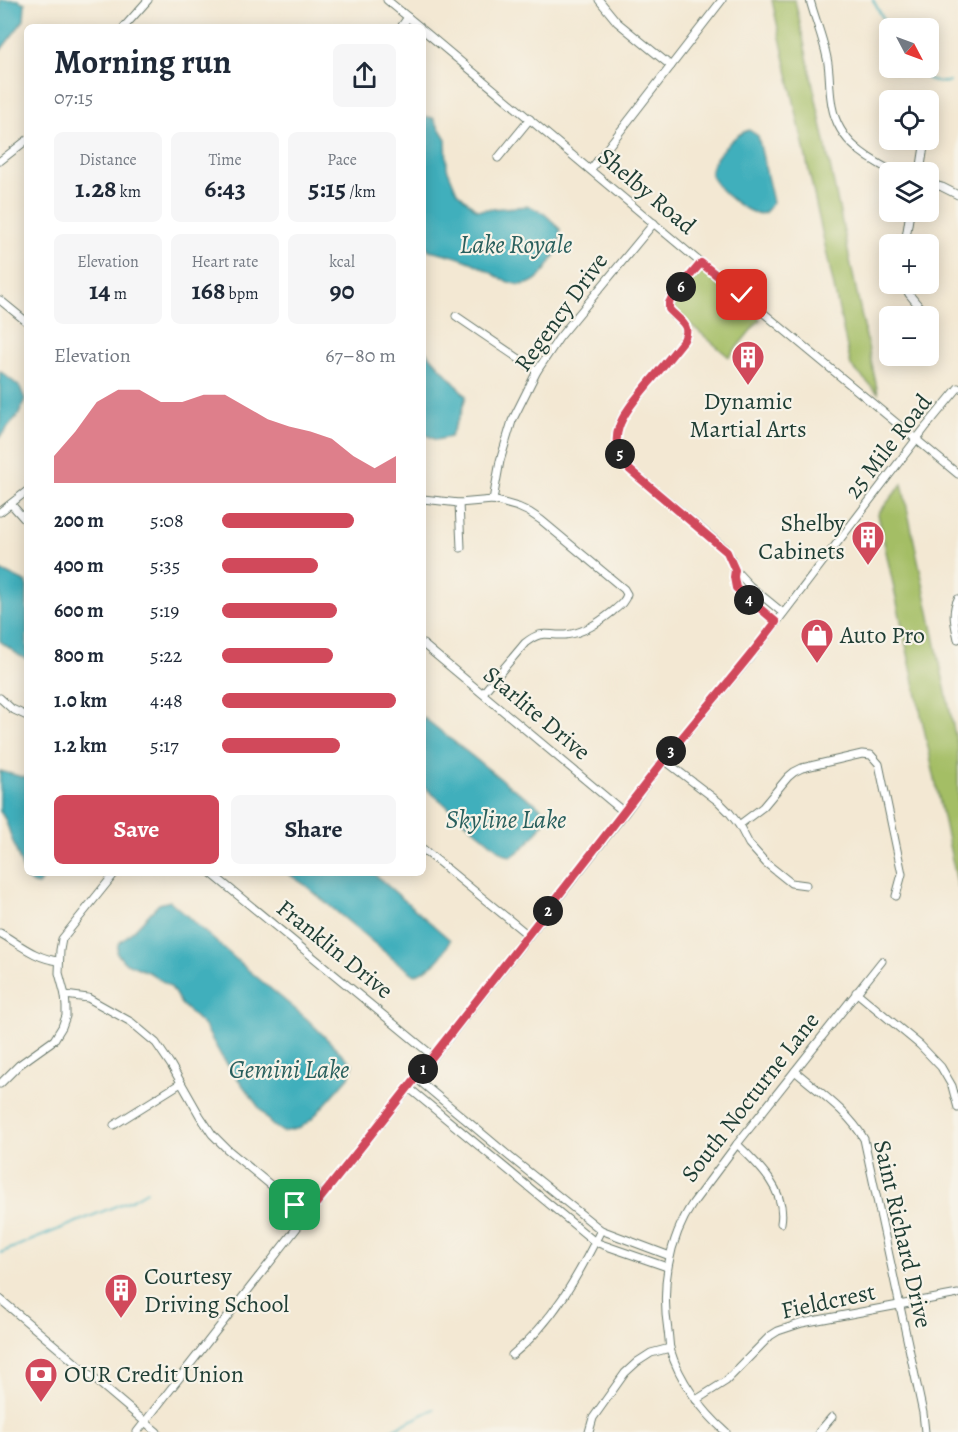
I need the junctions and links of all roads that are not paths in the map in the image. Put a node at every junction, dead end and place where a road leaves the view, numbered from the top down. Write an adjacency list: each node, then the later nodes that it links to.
1 (148, 0): 7 (street)
2 (387, 0): 6 (street, Shelby Road)
3 (599, 0): 11 (street)
4 (722, 0): 11 (street)
5 (810, 0): 16 (street)
6 (408, 17): 8 (street); 9 (street, Shelby Road)
7 (127, 24)
8 (402, 24)
9 (416, 24)
10 (426, 32): 12 (street, Shelby Road)
11 (671, 66): 17 (street)
12 (530, 119): 14 (street); 17 (street, Shelby Road)
13 (24, 142): 15 (street)
14 (498, 158)
15 (0, 161)
16 (879, 164)
17 (591, 169): 20 (street, Shelby Road)
18 (939, 186): 19 (street)
19 (958, 195)
20 (654, 223): 21 (street, Shelby Road); 27 (street, Regency Drive)
21 (701, 263): 29 (street, Shelby Road); 39 (street)
22 (909, 294): 24 (street)
23 (0, 300): 26 (street)
24 (919, 306)
25 (456, 316): 27 (street)
26 (24, 320)
27 (537, 371): 33 (street, Regency Drive)
28 (958, 388): 29 (street, 25 Mile Road)
29 (916, 440): 30 (street, Shelby Road); 41 (street, 25 Mile Road)
30 (958, 474)
31 (24, 493): 35 (street)
32 (426, 499): 34 (street)
33 (493, 500): 34 (street); 45 (street)
34 (459, 503): 38 (street)
35 (11, 504): 36 (street); 37 (street)
36 (0, 512)
37 (24, 519)
38 (461, 548)
39 (735, 570): 41 (street); 42 (street)
40 (958, 599): 43 (street)
41 (783, 613): 42 (street, 25 Mile Road)
42 (776, 622): 48 (street, 25 Mile Road)
43 (958, 639)
44 (426, 646): 45 (street, Starlite Drive)
45 (483, 693): 49 (street, Starlite Drive)
46 (0, 698): 47 (street)
47 (24, 715)
48 (664, 760): 49 (street, 25 Mile Road); 50 (street)
49 (625, 813): 57 (street, 25 Mile Road)
50 (739, 825): 54 (street); 55 (street)
51 (426, 851): 57 (street)
52 (113, 876): 58 (street)
53 (215, 876): 62 (street, Franklin Drive)
54 (806, 885)
55 (896, 896)
56 (0, 933): 58 (street)
57 (528, 936): 62 (street, 25 Mile Road)
58 (59, 961): 61 (street)
59 (882, 961): 60 (street, South Nocturne Lane)
60 (856, 992): 63 (street, South Nocturne Lane); 70 (street)
61 (65, 994): 65 (street); 66 (street)
62 (433, 1056): 64 (street, 25 Mile Road)
63 (795, 1071): 72 (street, South Nocturne Lane); 83 (street, Saint Richard Drive)
64 (416, 1078): 67 (street, 25 Mile Road); 68 (street)
65 (181, 1083): 71 (street); 75 (street)
66 (0, 1084)
67 (409, 1088): 69 (street); 75 (street, 25 Mile Road)
68 (436, 1095): 69 (street); 73 (street)
69 (429, 1104): 74 (street)
70 (958, 1108)
71 (114, 1125)
72 (736, 1144): 76 (street); 79 (street, South Nocturne Lane)
73 (510, 1157): 74 (street); 77 (street)
74 (504, 1166): 78 (street)
75 (307, 1215): 88 (street, 25 Mile Road)
76 (781, 1223)
77 (601, 1230): 78 (street); 79 (street)
78 (595, 1242): 80 (street); 85 (street)
79 (670, 1256): 80 (street, South Nocturne Lane)
80 (667, 1267): 84 (street, South Nocturne Lane)
81 (958, 1294): 83 (street, Fieldcrest)
82 (0, 1299): 88 (street)
83 (900, 1305): 86 (street, Fieldcrest); 94 (street, Saint Richard Drive)
84 (670, 1348): 86 (street, South Nocturne Lane); 91 (street)
85 (512, 1355)
86 (696, 1400): 92 (street, South Nocturne Lane)
87 (832, 1417): 93 (street)
88 (145, 1422): 89 (street, 25 Mile Road); 90 (street)
89 (137, 1432)
90 (157, 1432)
91 (589, 1432)
92 (726, 1432)
93 (819, 1432)
94 (925, 1432)

